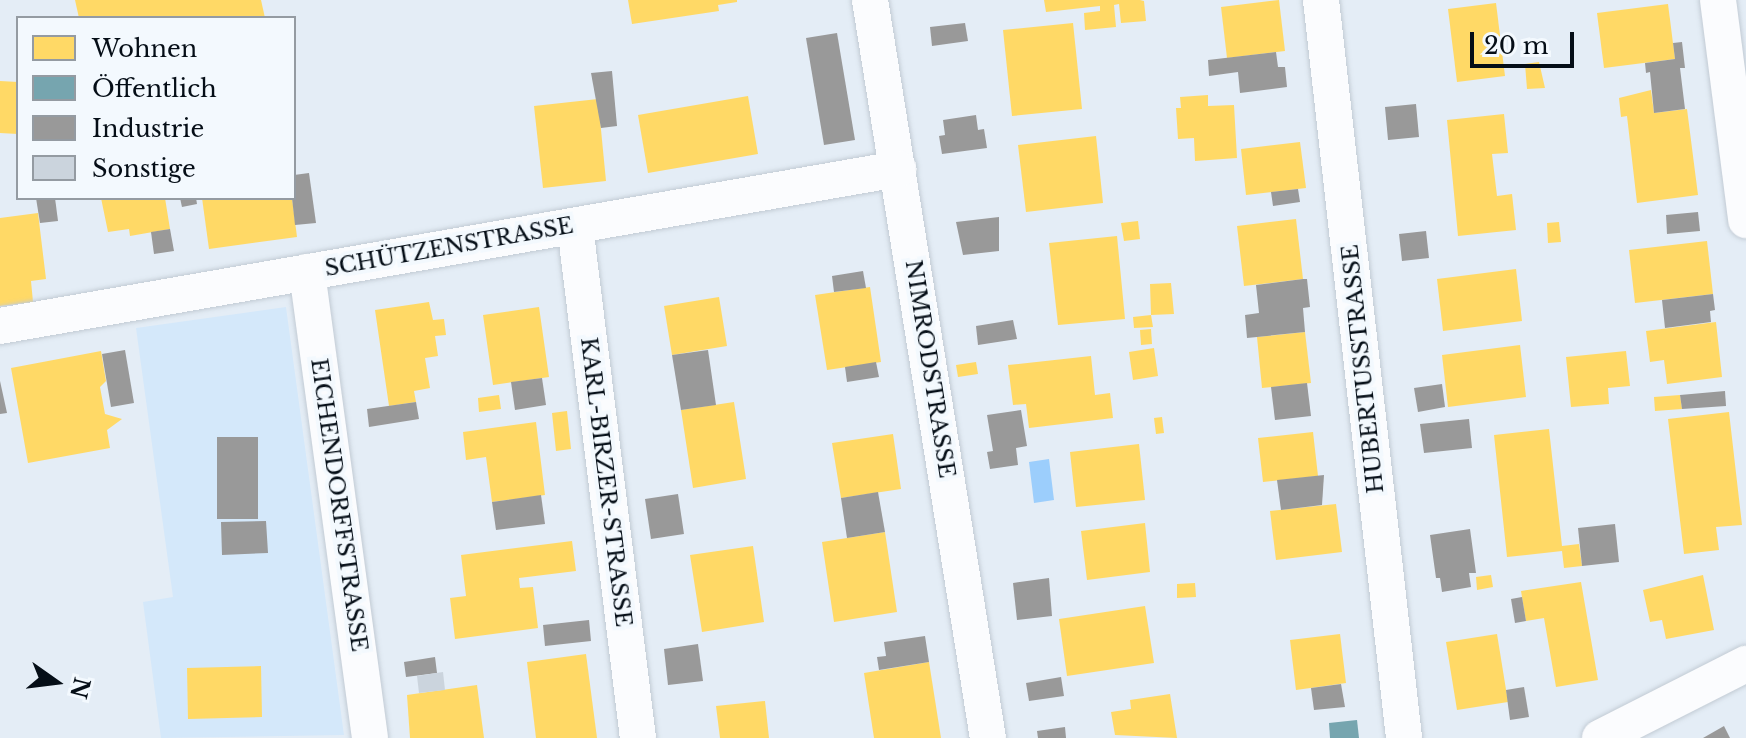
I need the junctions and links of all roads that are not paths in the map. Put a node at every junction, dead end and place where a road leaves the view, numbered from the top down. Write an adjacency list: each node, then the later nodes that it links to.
1 (870, 0): 4 (street, NIMRODSTRASSE)
2 (1321, 0): 13 (street, HUBERTUSSTRASSE)
3 (1718, 0): 5 (street)
4 (898, 169): 6 (street, SCHÜTZENSTRASSE); 12 (street, NIMRODSTRASSE)
5 (1746, 220)
6 (575, 226): 7 (street, SCHÜTZENSTRASSE); 11 (street, KARL-BIRZER-STRASSE)
7 (307, 272): 8 (street, SCHÜTZENSTRASSE); 10 (street, EICHENDORFFSTRASSE)
8 (0, 326)
9 (1746, 664): 14 (street)
10 (370, 738)
11 (638, 738)
12 (988, 738)
13 (1404, 738)
14 (1600, 738)

